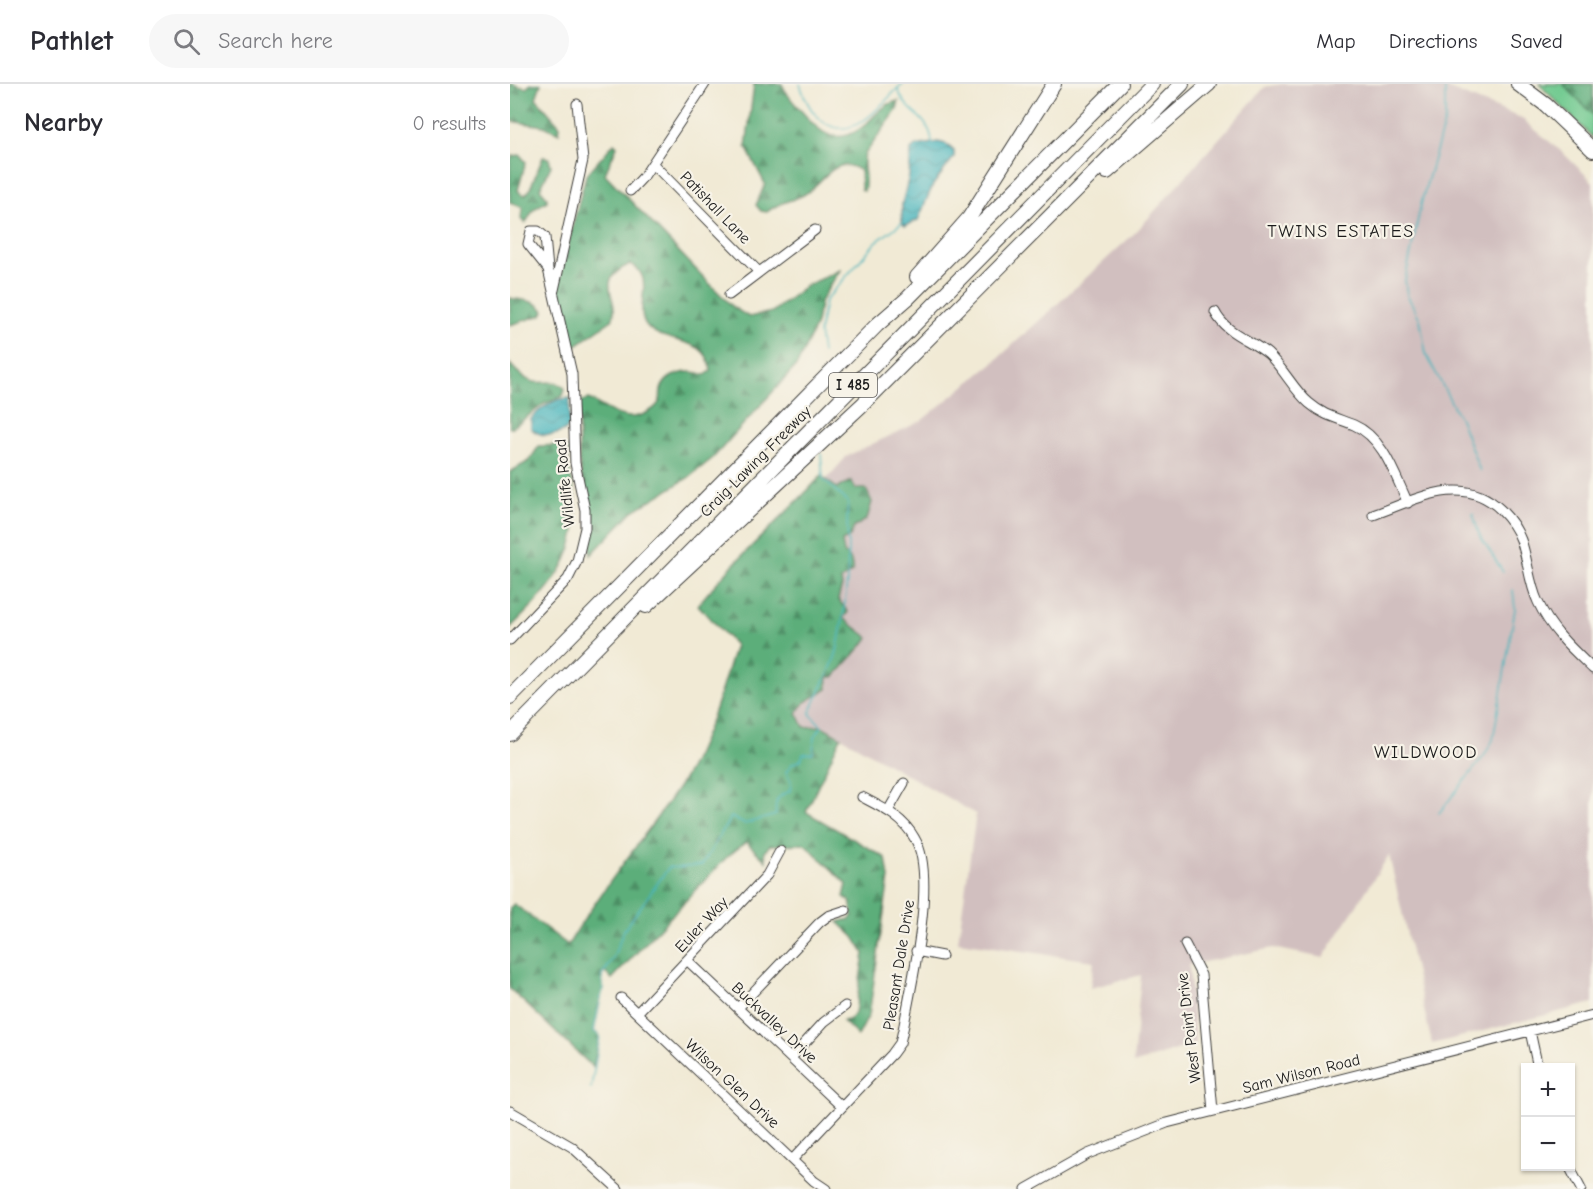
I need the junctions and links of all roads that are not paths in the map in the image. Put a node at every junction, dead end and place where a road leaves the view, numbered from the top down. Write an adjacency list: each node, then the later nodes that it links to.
1 (705, 84): 12 (street)
2 (1054, 84): 21 (highway)
3 (1120, 84): 21 (highway, Craig Lawing Freeway / I 485)
4 (1152, 84): 26 (highway, Craig Lawing Freeway / I 485)
5 (1182, 84): 15 (highway)
6 (1209, 84): 15 (highway)
7 (1518, 84): 11 (highway)
8 (1533, 84): 10 (highway)
9 (577, 104): 19 (street)
10 (1593, 144)
11 (1593, 150)
12 (653, 164): 13 (street); 17 (street, Patishall Lane)
13 (630, 191)
14 (815, 230): 17 (street)
15 (1030, 237): 26 (highway)
16 (548, 269): 19 (street, Wildlife Road)
17 (759, 272): 18 (street)
18 (729, 295)
19 (554, 298): 24 (street, Wildlife Road)
20 (1215, 312): 22 (street)
21 (877, 325): 27 (highway, Craig Lawing Freeway / I 485)
22 (1408, 503): 23 (street); 25 (street)
23 (1373, 516)
24 (510, 640)
25 (1593, 669)
26 (556, 688): 28 (highway, Craig Lawing Freeway / I 485)
27 (510, 697)
28 (510, 734)
29 (904, 783): 31 (street)
30 (862, 797): 31 (street, Pleasant Dale Drive)
31 (888, 811): 35 (street, Pleasant Dale Drive)
32 (780, 851): 37 (street, Euler Way)
33 (846, 910): 40 (street)
34 (1185, 945): 48 (street, West Point Drive)
35 (916, 951): 36 (street); 46 (street, Pleasant Dale Drive)
36 (942, 956)
37 (687, 960): 40 (street, Buckvalley Drive); 41 (street, Euler Way)
38 (621, 998): 41 (street, Wilson Glen Drive)
39 (845, 1006): 44 (street)
40 (738, 1008): 44 (street, Buckvalley Drive)
41 (637, 1013): 49 (street, Wilson Glen Drive)
42 (1593, 1015): 43 (street, Sam Wilson Road)
43 (1530, 1030): 45 (street); 48 (street, Sam Wilson Road)
44 (790, 1058): 46 (street, Buckvalley Drive)
45 (1537, 1063)
46 (842, 1107): 49 (street, Pleasant Dale Drive)
47 (510, 1111): 51 (street)
48 (1213, 1111): 53 (street, Sam Wilson Road)
49 (792, 1160): 52 (street, Wilson Glen Drive)
50 (1571, 1171): 54 (street)
51 (618, 1189)
52 (826, 1189)
53 (1026, 1189)
54 (1581, 1189)

